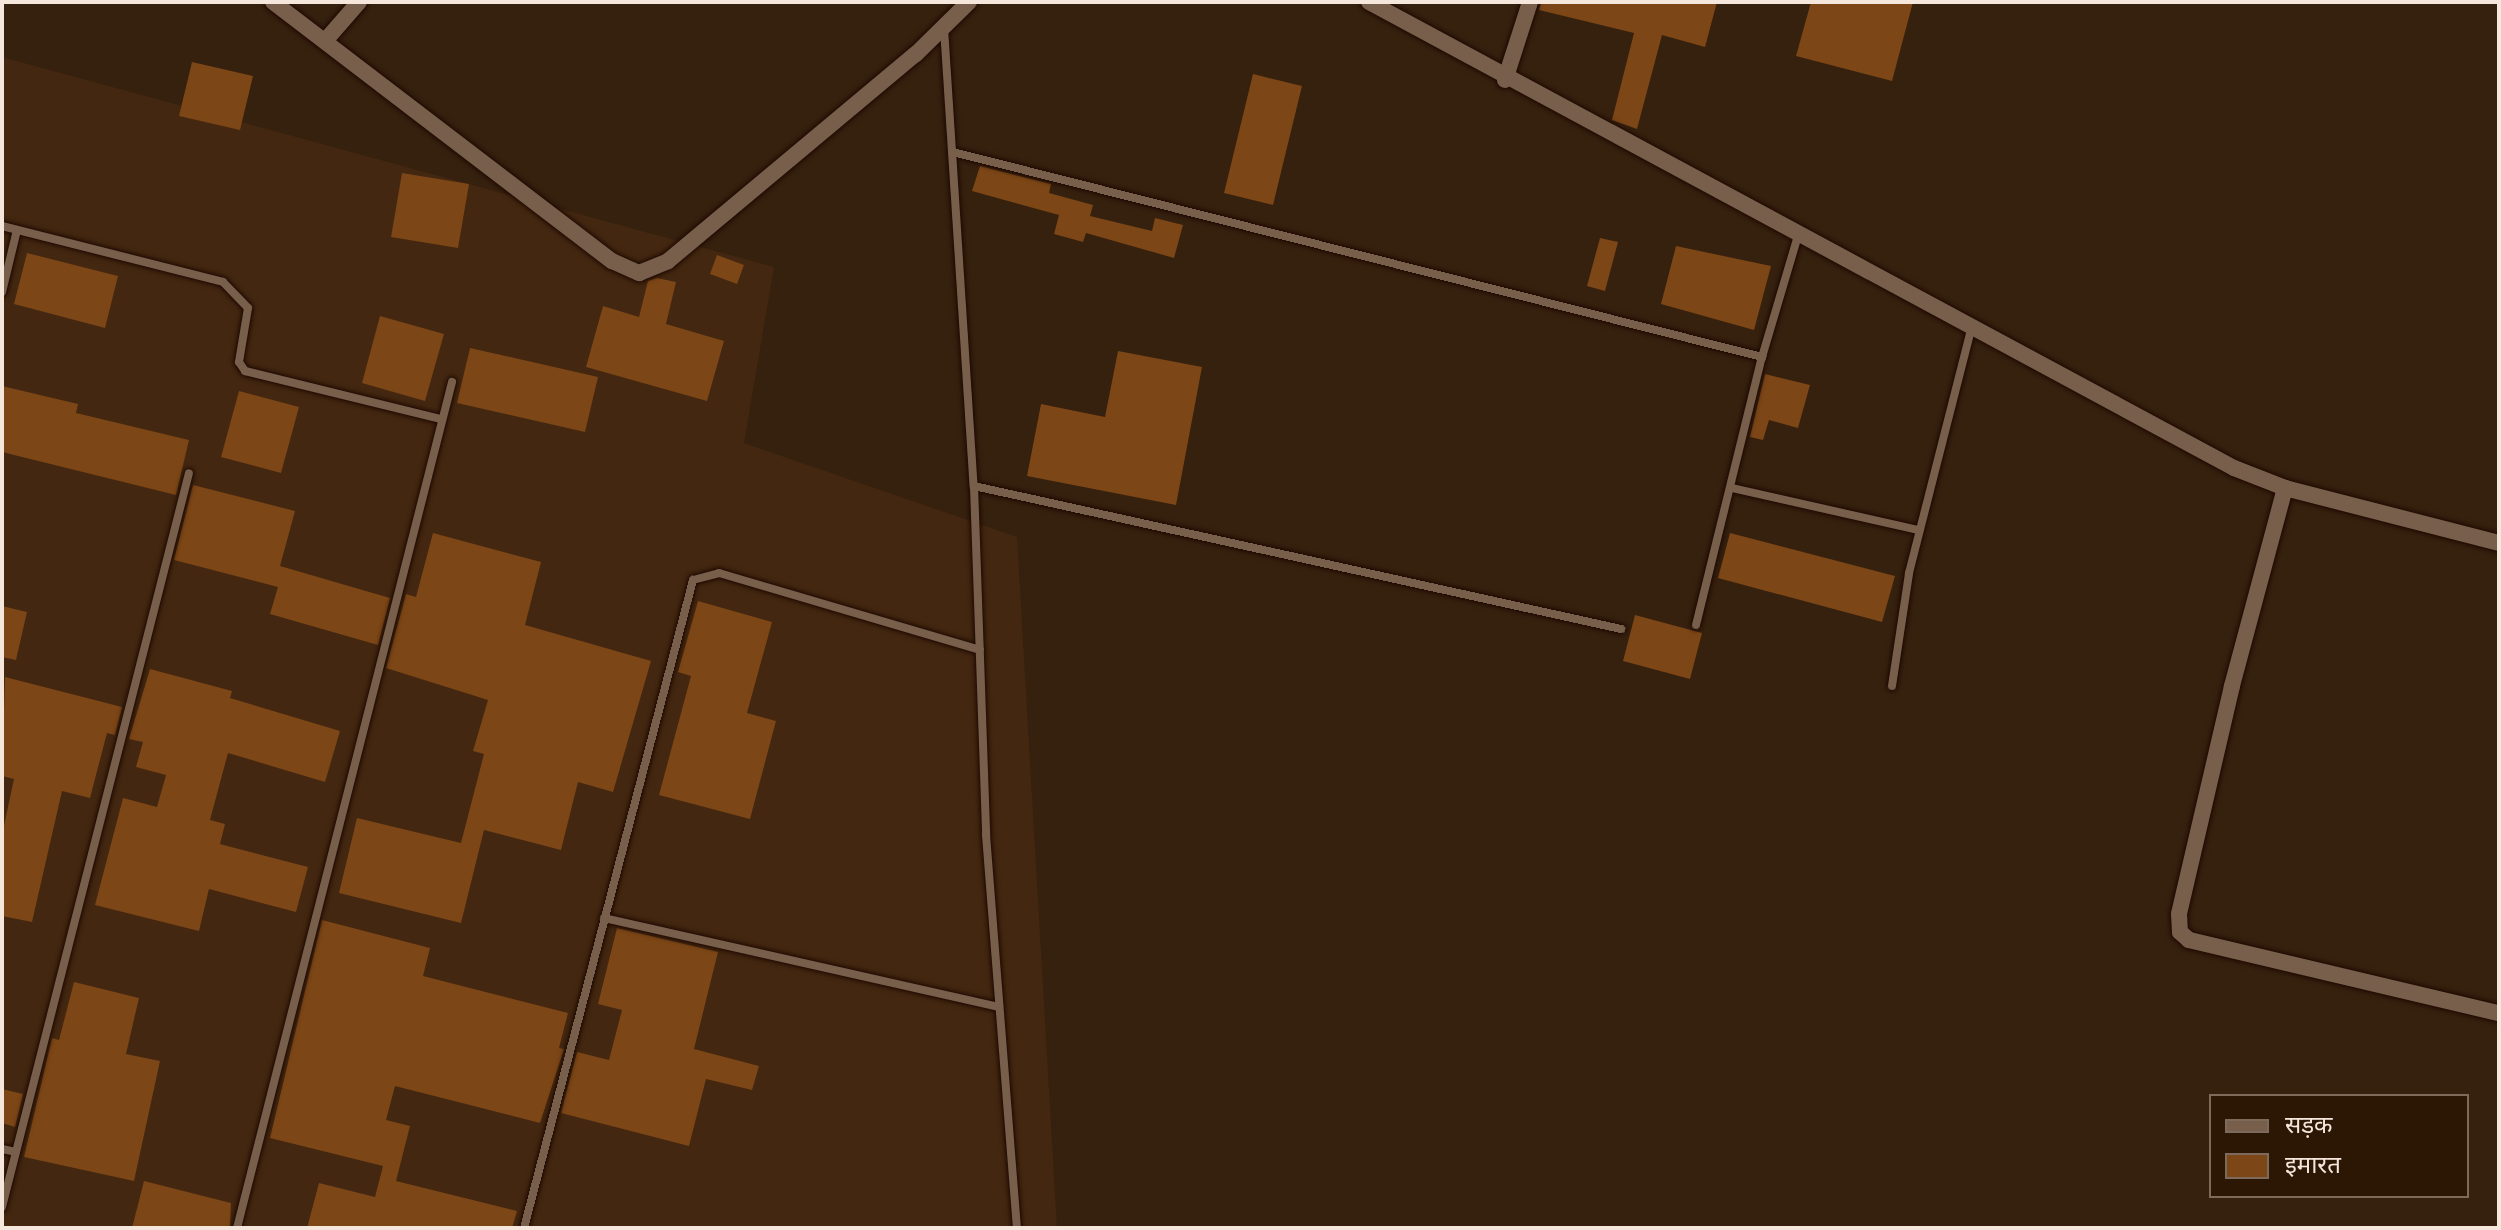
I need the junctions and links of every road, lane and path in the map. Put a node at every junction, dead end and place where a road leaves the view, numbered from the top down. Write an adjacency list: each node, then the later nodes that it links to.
1 (273, 2): 7 (street)
2 (359, 2): 7 (street)
3 (969, 2): 6 (street)
4 (1369, 2): 8 (street)
5 (1530, 2): 8 (street)
6 (944, 28): 7 (street); 9 (lane)
7 (325, 41)
8 (1505, 80): 12 (street)
9 (953, 152): 15 (lane); 19 (lane)
10 (2, 226): 11 (lane)
11 (17, 230): 13 (lane); 17 (lane)
12 (1799, 231): 14 (street); 15 (lane)
13 (2, 292)
14 (1972, 325): 21 (street); 22 (lane)
15 (1762, 357): 20 (lane)
16 (452, 382): 17 (lane)
17 (441, 419): 34 (lane)
18 (189, 473): 32 (lane)
19 (974, 486): 25 (lane); 26 (lane)
20 (1732, 488): 22 (lane); 24 (lane)
21 (2285, 488): 23 (street); 30 (street)
22 (1919, 530): 27 (lane)
23 (2499, 543)
24 (1696, 625)
25 (1621, 629)
26 (980, 650): 28 (lane); 29 (lane)
27 (1892, 686)
28 (604, 918): 29 (lane); 35 (lane)
29 (999, 1007): 36 (lane)
30 (2499, 1013)
31 (2, 1149): 32 (lane)
32 (16, 1152): 33 (lane)
33 (2, 1207)
34 (237, 1228)
35 (524, 1228)
36 (1017, 1228)

